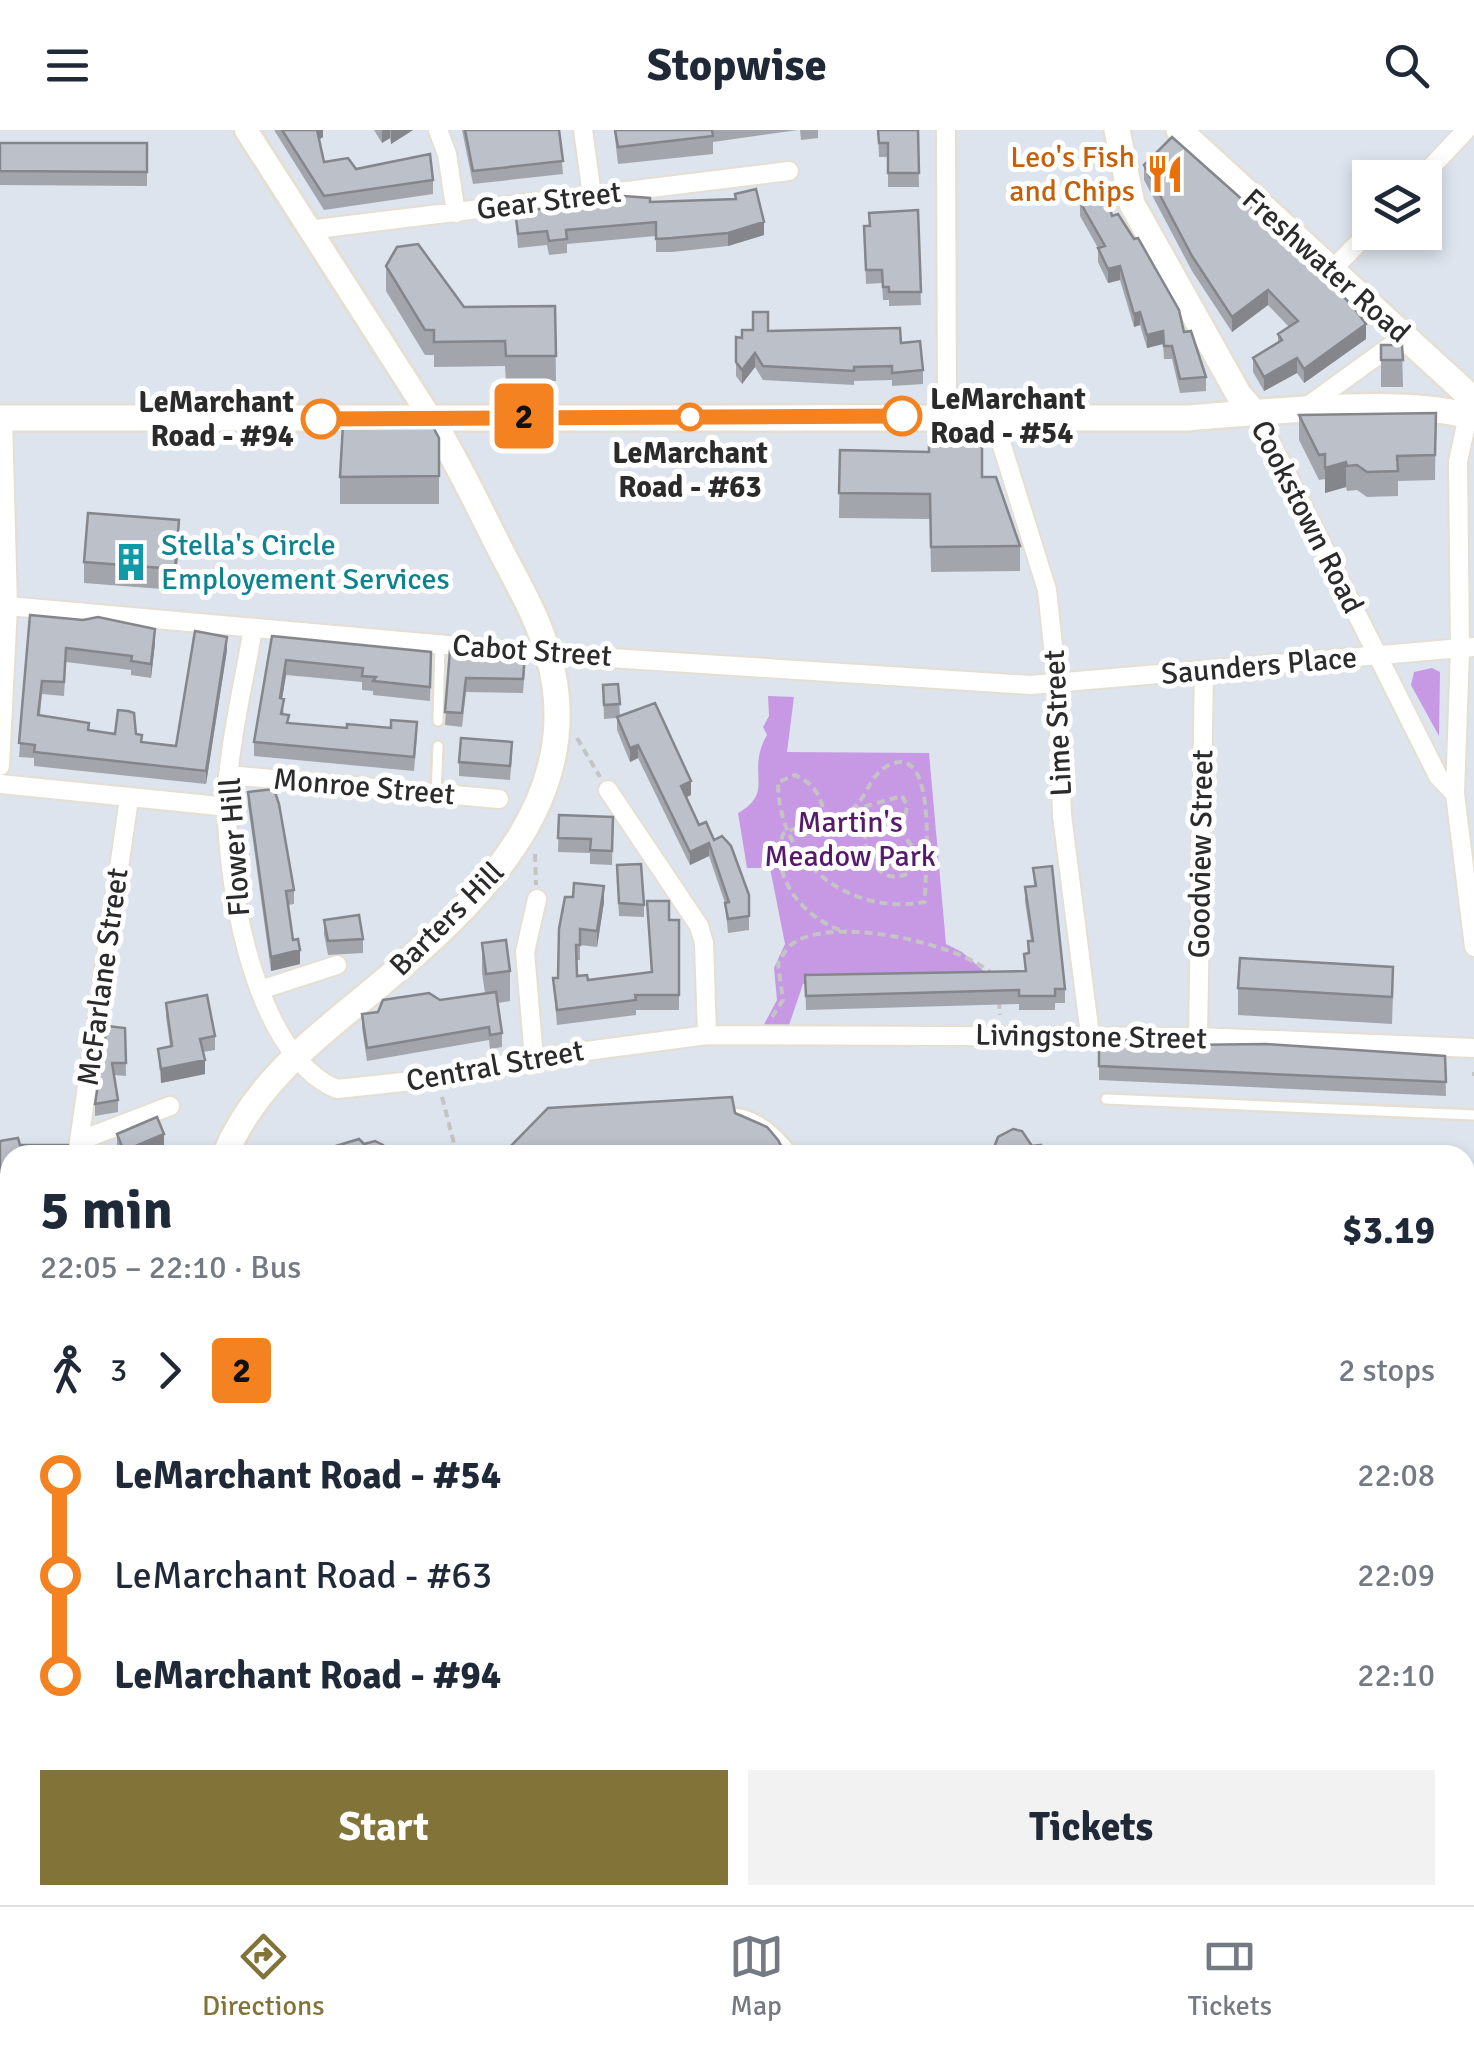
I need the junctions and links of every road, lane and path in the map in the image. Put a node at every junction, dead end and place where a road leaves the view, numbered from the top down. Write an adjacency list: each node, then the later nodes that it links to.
1 (246, 130): 12 (street)
2 (438, 130): 11 (street)
3 (583, 130): 10 (street)
4 (946, 130): 19 (street)
5 (1117, 130): 18 (main road, Cookstown Road)
6 (1466, 130): 8 (street)
7 (1191, 134): 14 (main road, Freshwater Road)
8 (1438, 160)
9 (789, 171): 10 (street, Gear Street)
10 (592, 194): 11 (street, Gear Street)
11 (456, 213): 12 (street, Gear Street)
12 (308, 230): 20 (street)
13 (1352, 250): 14 (street)
14 (1331, 272): 15 (main road, Freshwater Road)
15 (1404, 336): 16 (street); 17 (main road, Freshwater Road)
16 (1302, 410): 17 (main road); 18 (main road)
17 (1472, 411): 26 (street)
18 (1257, 414): 21 (main road); 28 (street, Cookstown Road)
19 (947, 416): 20 (main road); 21 (main road)
20 (430, 417): 22 (main road); 27 (main road, Barters Hill)
21 (993, 417): 30 (street, Lime Street)
22 (1, 418): 23 (street)
23 (8, 606): 24 (street, Cabot Street); 34 (street)
24 (253, 628): 25 (street, Cabot Street); 35 (street, Flower Hill)
25 (440, 644): 27 (street, Cabot Street); 32 (lane)
26 (1467, 648): 28 (street, Saunders Place); 39 (street)
27 (548, 654): 30 (street, Cabot Street); 31 (main road, Barters Hill)
28 (1378, 657): 29 (street, Saunders Place); 39 (street, Cookstown Road)
29 (1204, 670): 30 (street, Saunders Place); 60 (street, Goodview Street)
30 (1057, 683): 59 (street, Lime Street)
31 (556, 710): 37 (path); 45 (main road, Barters Hill)
32 (438, 721)
33 (438, 746): 38 (lane)
34 (0, 766)
35 (228, 775): 38 (street, Monroe Street); 42 (street, Flower Hill)
36 (0, 784): 40 (street, Monroe Street)
37 (608, 790): 58 (street)
38 (436, 794): 41 (street, Monroe Street)
39 (1455, 794): 49 (street)
40 (129, 799): 42 (street, Monroe Street); 69 (street, McFarlane Street)
41 (499, 799)
42 (229, 807): 54 (street, Flower Hill)
43 (852, 810): 44 (path); 46 (path); 47 (path)
44 (825, 820): 46 (path); 46 (path)
45 (530, 824): 48 (path); 62 (main road, Barters Hill)
46 (788, 831): 50 (path)
47 (903, 833): 47 (path)
48 (537, 899): 63 (street)
49 (1473, 926): 51 (street)
50 (847, 932): 53 (path); 57 (path)
51 (1474, 947)
52 (337, 966): 54 (street)
53 (992, 974)
54 (260, 990): 62 (street, Flower Hill)
55 (999, 990): 56 (path)
56 (1000, 1014)
57 (769, 1021)
58 (707, 1035): 59 (street, Livingstone Street); 63 (street, Central Street)
59 (1090, 1036): 60 (street, Livingstone Street)
60 (1198, 1037): 61 (street, Livingstone Street)
61 (1474, 1048)
62 (296, 1054): 63 (street, Central Street); 71 (main road, Barters Hill)
63 (534, 1058)
64 (442, 1097): 72 (path)
65 (1106, 1098): 68 (lane)
66 (170, 1106): 70 (street)
67 (716, 1113): 73 (lane)
68 (1474, 1115)
69 (78, 1145)
70 (85, 1145)
71 (230, 1145)
72 (454, 1145)
73 (786, 1145)

